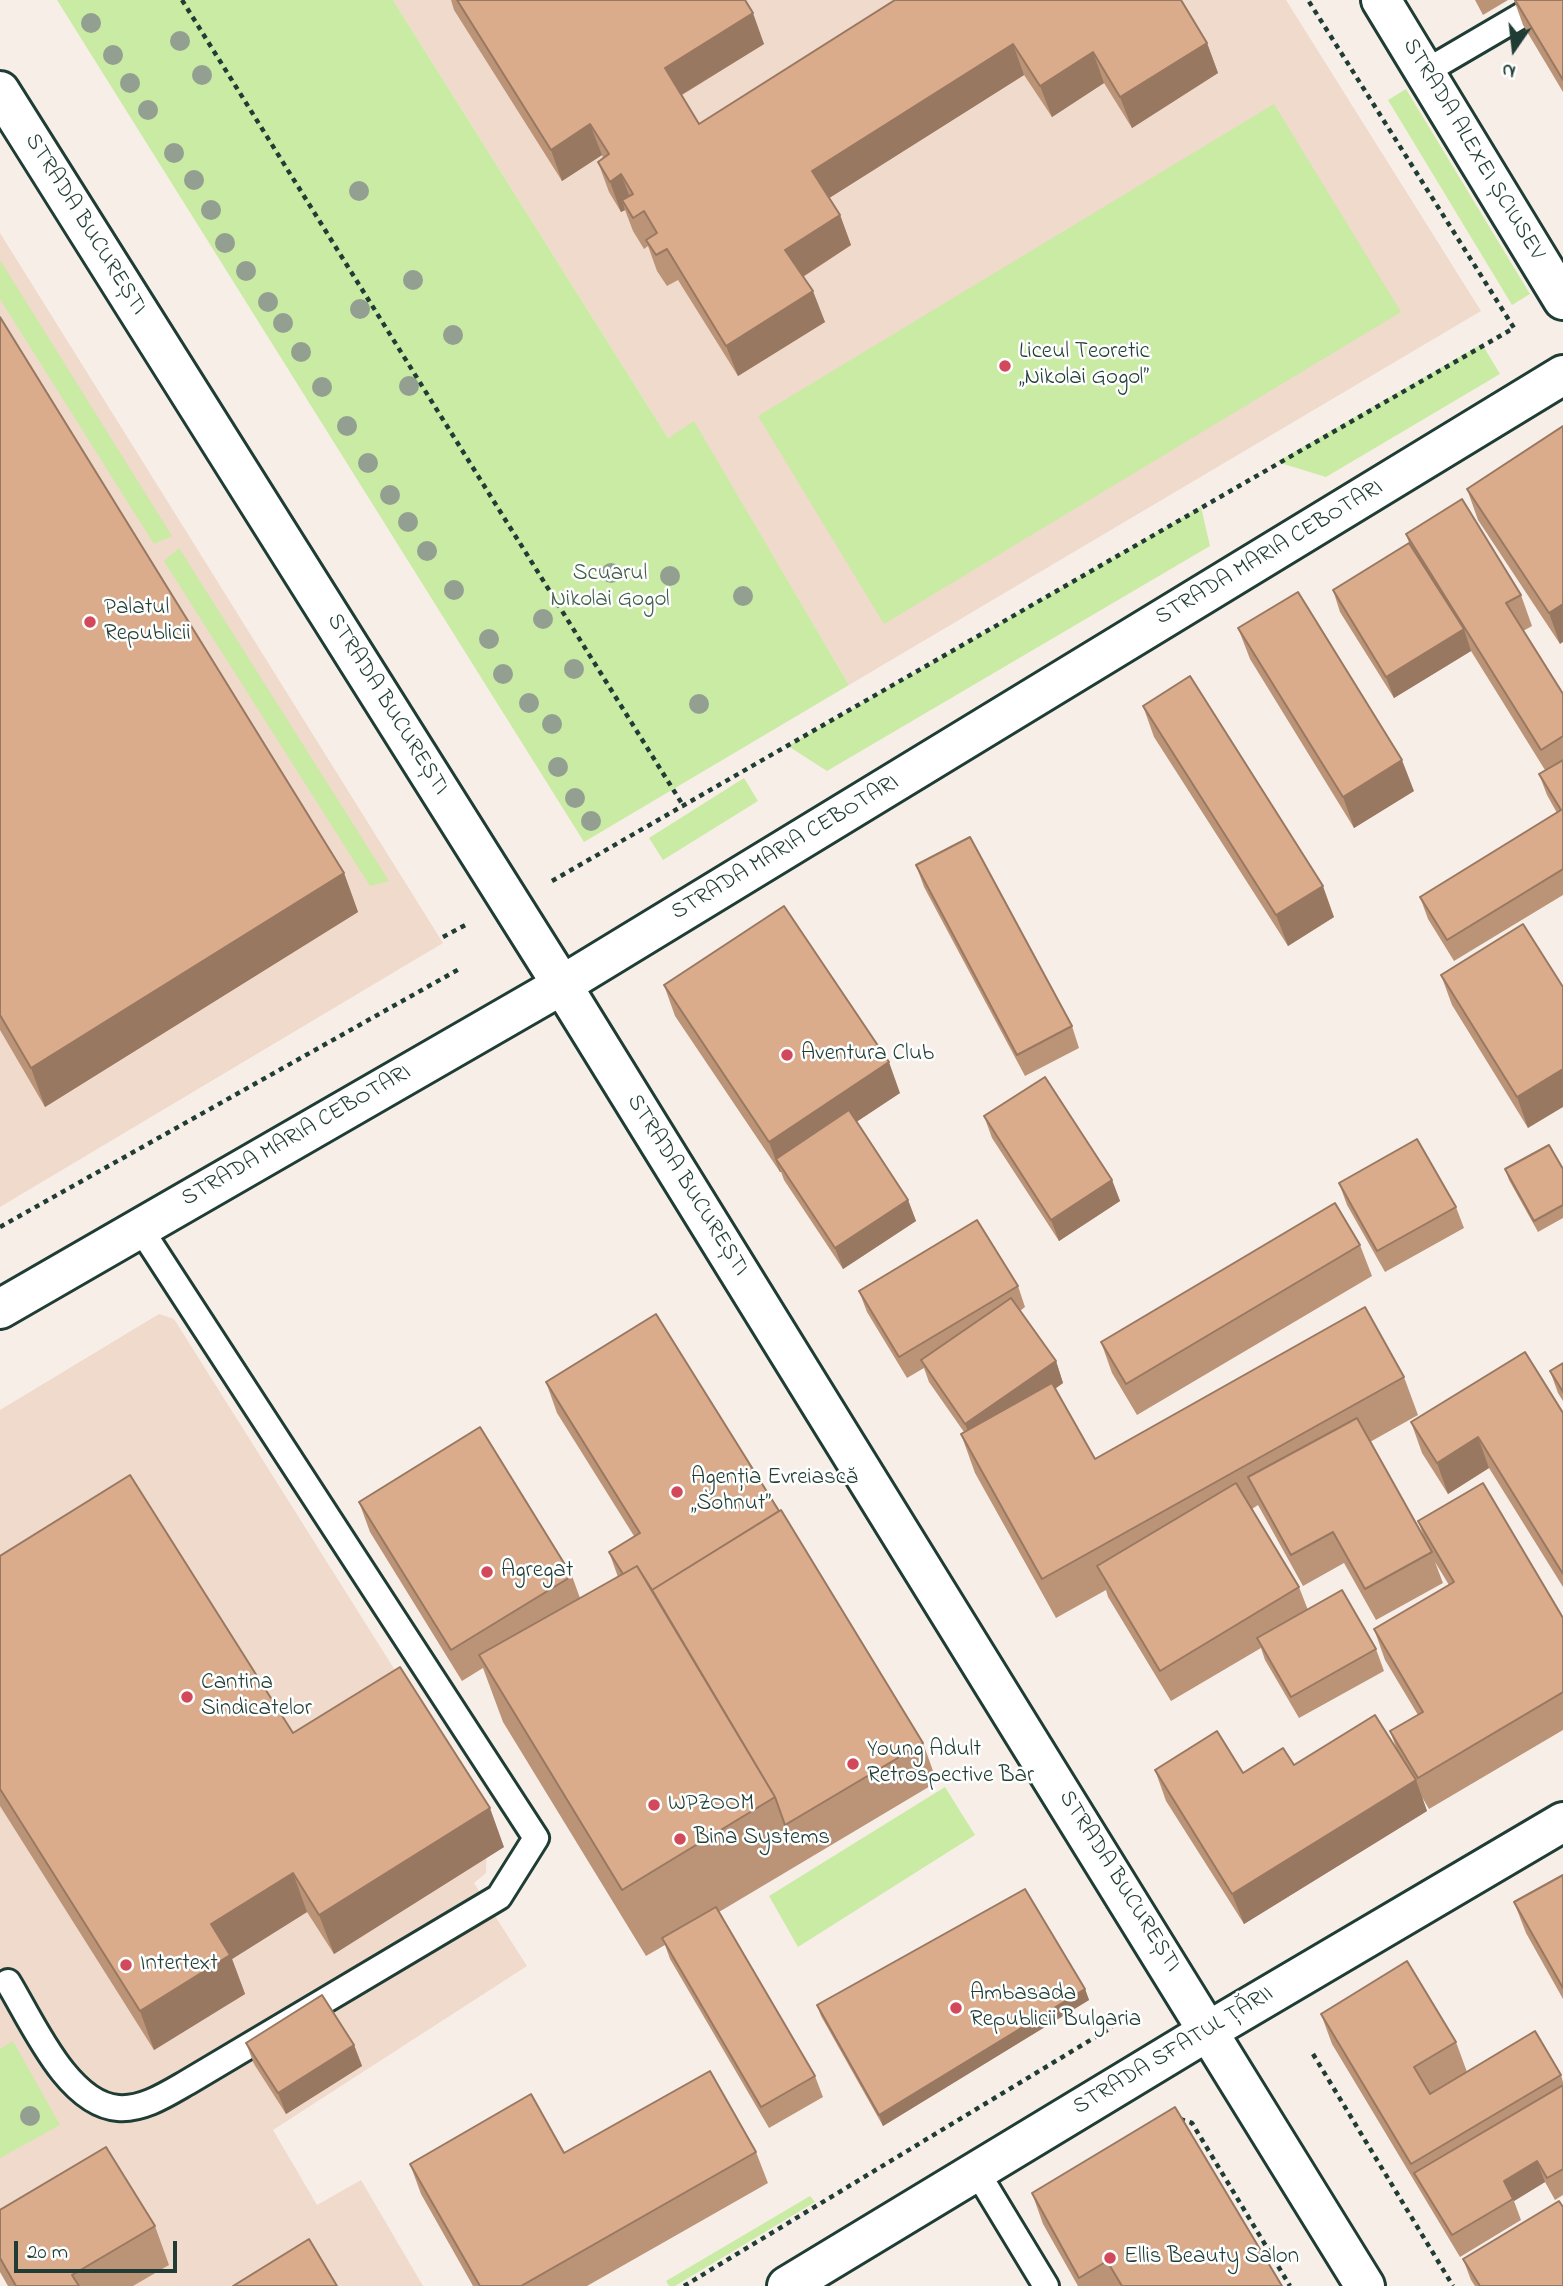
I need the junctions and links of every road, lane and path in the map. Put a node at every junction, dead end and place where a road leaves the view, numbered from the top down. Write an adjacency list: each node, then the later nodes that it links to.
1 (182, 0): 9 (path)
2 (1308, 0): 9 (path)
3 (1381, 0): 5 (main road, STRADA ALEXEI ȘCIUSEV)
4 (1548, 0): 5 (lane)
5 (1425, 72): 7 (main road, STRADA ALEXEI ȘCIUSEV)
6 (0, 91): 10 (main road, STRADA BUCUREȘTI)
7 (1563, 300)
8 (1563, 375): 13 (main road, STRADA MARIA CEBOTARI)
9 (684, 807): 10 (path)
10 (509, 901): 11 (path); 13 (main road, STRADA BUCUREȘTI)
11 (443, 937)
12 (461, 968): 14 (path)
13 (562, 985): 15 (main road, STRADA MARIA CEBOTARI); 20 (main road, STRADA BUCUREȘTI)
14 (0, 1227)
15 (140, 1228): 16 (main road, STRADA MARIA CEBOTARI); 18 (lane)
16 (0, 1309)
17 (1563, 1822): 20 (main road, STRADA SFATUL ȚĂRII)
18 (3, 1980)
19 (1112, 2027): 24 (path)
20 (1210, 2030): 23 (main road, STRADA SFATUL ȚĂRII); 28 (main road, STRADA BUCUREȘTI)
21 (1313, 2054): 29 (path)
22 (1192, 2123): 27 (path)
23 (977, 2172): 25 (main road, STRADA SFATUL ȚĂRII); 26 (lane)
24 (684, 2286)
25 (787, 2286)
26 (1046, 2286)
27 (1290, 2286)
28 (1365, 2286)
29 (1453, 2286)

